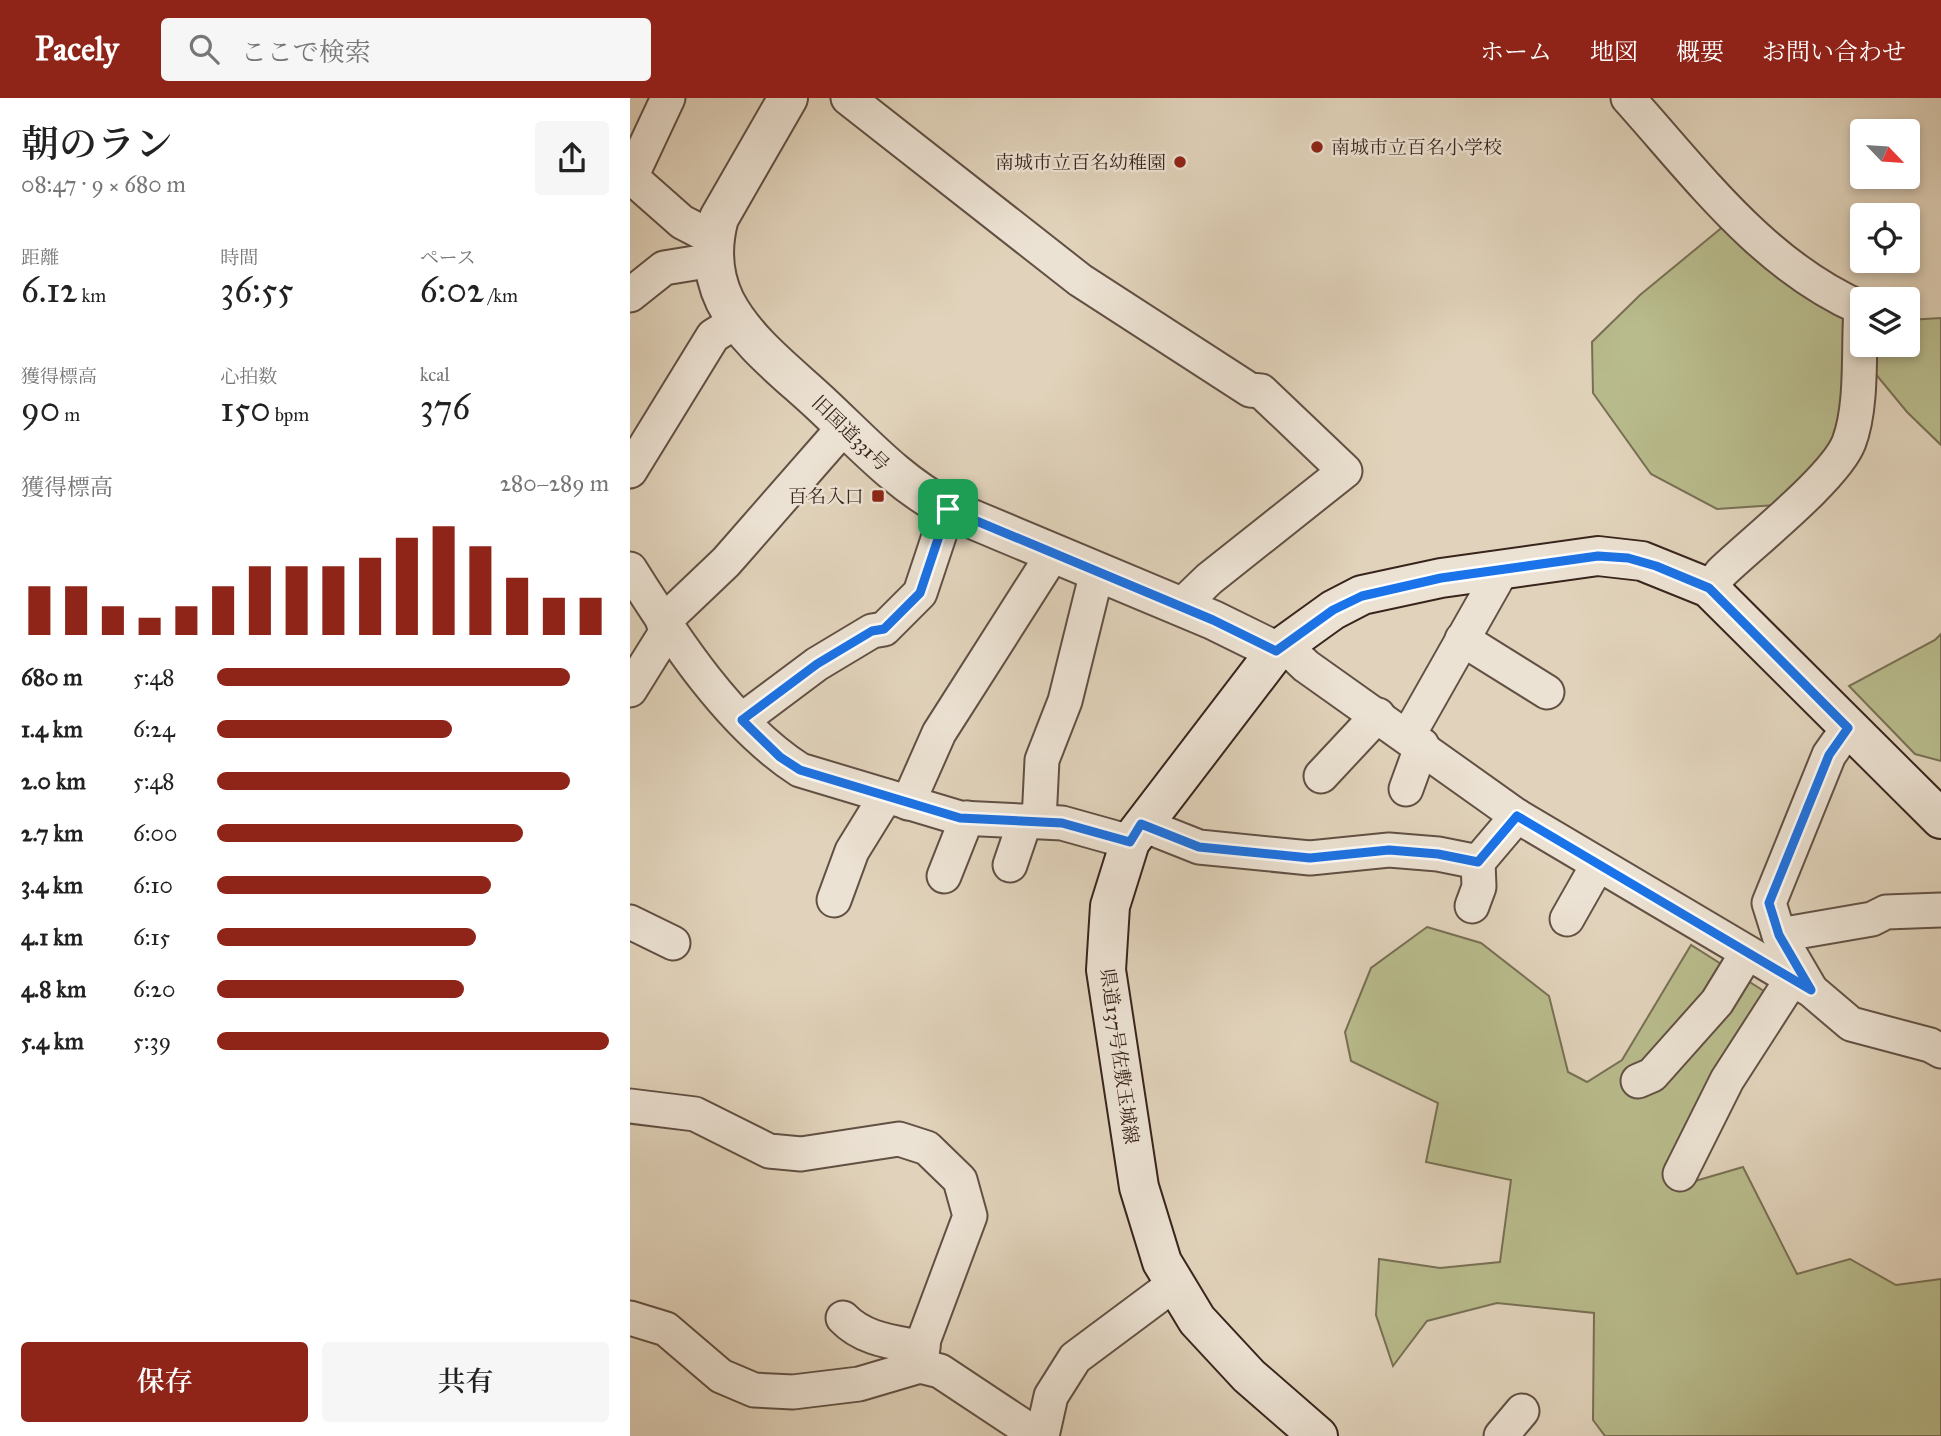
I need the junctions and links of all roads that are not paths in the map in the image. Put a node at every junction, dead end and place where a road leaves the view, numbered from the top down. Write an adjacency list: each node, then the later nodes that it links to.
1 (668, 98): 5 (street)
2 (848, 98): 17 (street)
3 (1628, 98): 16 (street)
4 (787, 103): 6 (main road)
5 (631, 176): 6 (street)
6 (713, 249): 7 (street); 8 (main road, 旧国道331号)
7 (630, 295)
8 (737, 321): 9 (main road, 旧国道331号); 10 (street)
9 (845, 426): 11 (main road, 旧国道331号); 18 (street)
10 (630, 471)
11 (948, 509): 12 (main road, 旧国道331号); 24 (street)
12 (1053, 554): 15 (main road, 旧国道331号); 29 (street)
13 (630, 569): 18 (street)
14 (1502, 570): 16 (main road, 県道137号佐敷玉城線); 19 (street); 20 (main road, 県道137号佐敷玉城線)
15 (1097, 572): 17 (main road, 旧国道331号); 33 (street)
16 (1709, 588): 25 (main road, 県道137号佐敷玉城線)
17 (1181, 606): 20 (main road, 旧国道331号)
18 (666, 626): 21 (street); 24 (street)
19 (1462, 639): 22 (street); 26 (street)
20 (1280, 648): 23 (street); 34 (main road, 県道137号佐敷玉城線)
21 (630, 690)
22 (1547, 692)
23 (1378, 715): 26 (street); 27 (street)
24 (742, 720): 29 (street)
25 (1848, 728): 32 (main road, 県道137号佐敷玉城線); 44 (street)
26 (1415, 740): 28 (street); 30 (street)
27 (1321, 776)
28 (1406, 789)
29 (897, 799): 31 (street); 39 (street)
30 (1517, 816): 35 (street); 37 (street)
31 (967, 818): 33 (street); 38 (street)
32 (1941, 819)
33 (1032, 821): 34 (street); 36 (street)
34 (1135, 833): 35 (street); 52 (main road, 県道137号佐敷玉城線)
35 (1478, 862): 40 (street)
36 (1010, 865)
37 (1597, 866): 42 (street); 46 (street)
38 (944, 876)
39 (834, 900)
40 (1472, 906)
41 (1941, 911): 44 (street)
42 (1567, 919)
43 (630, 922): 45 (street)
44 (1779, 935): 47 (street)
45 (673, 943)
46 (1747, 953): 47 (street); 49 (street)
47 (1802, 985): 48 (street); 51 (street)
48 (1941, 1051)
49 (1638, 1081)
50 (630, 1106): 55 (street)
51 (1680, 1174)
52 (1173, 1285): 57 (street); 58 (main road, 県道137号佐敷玉城線)
53 (630, 1318): 55 (street)
54 (844, 1318): 55 (street)
55 (921, 1357): 57 (street)
56 (1522, 1411): 59 (street)
57 (1040, 1436)
58 (1318, 1436)
59 (1501, 1436)

